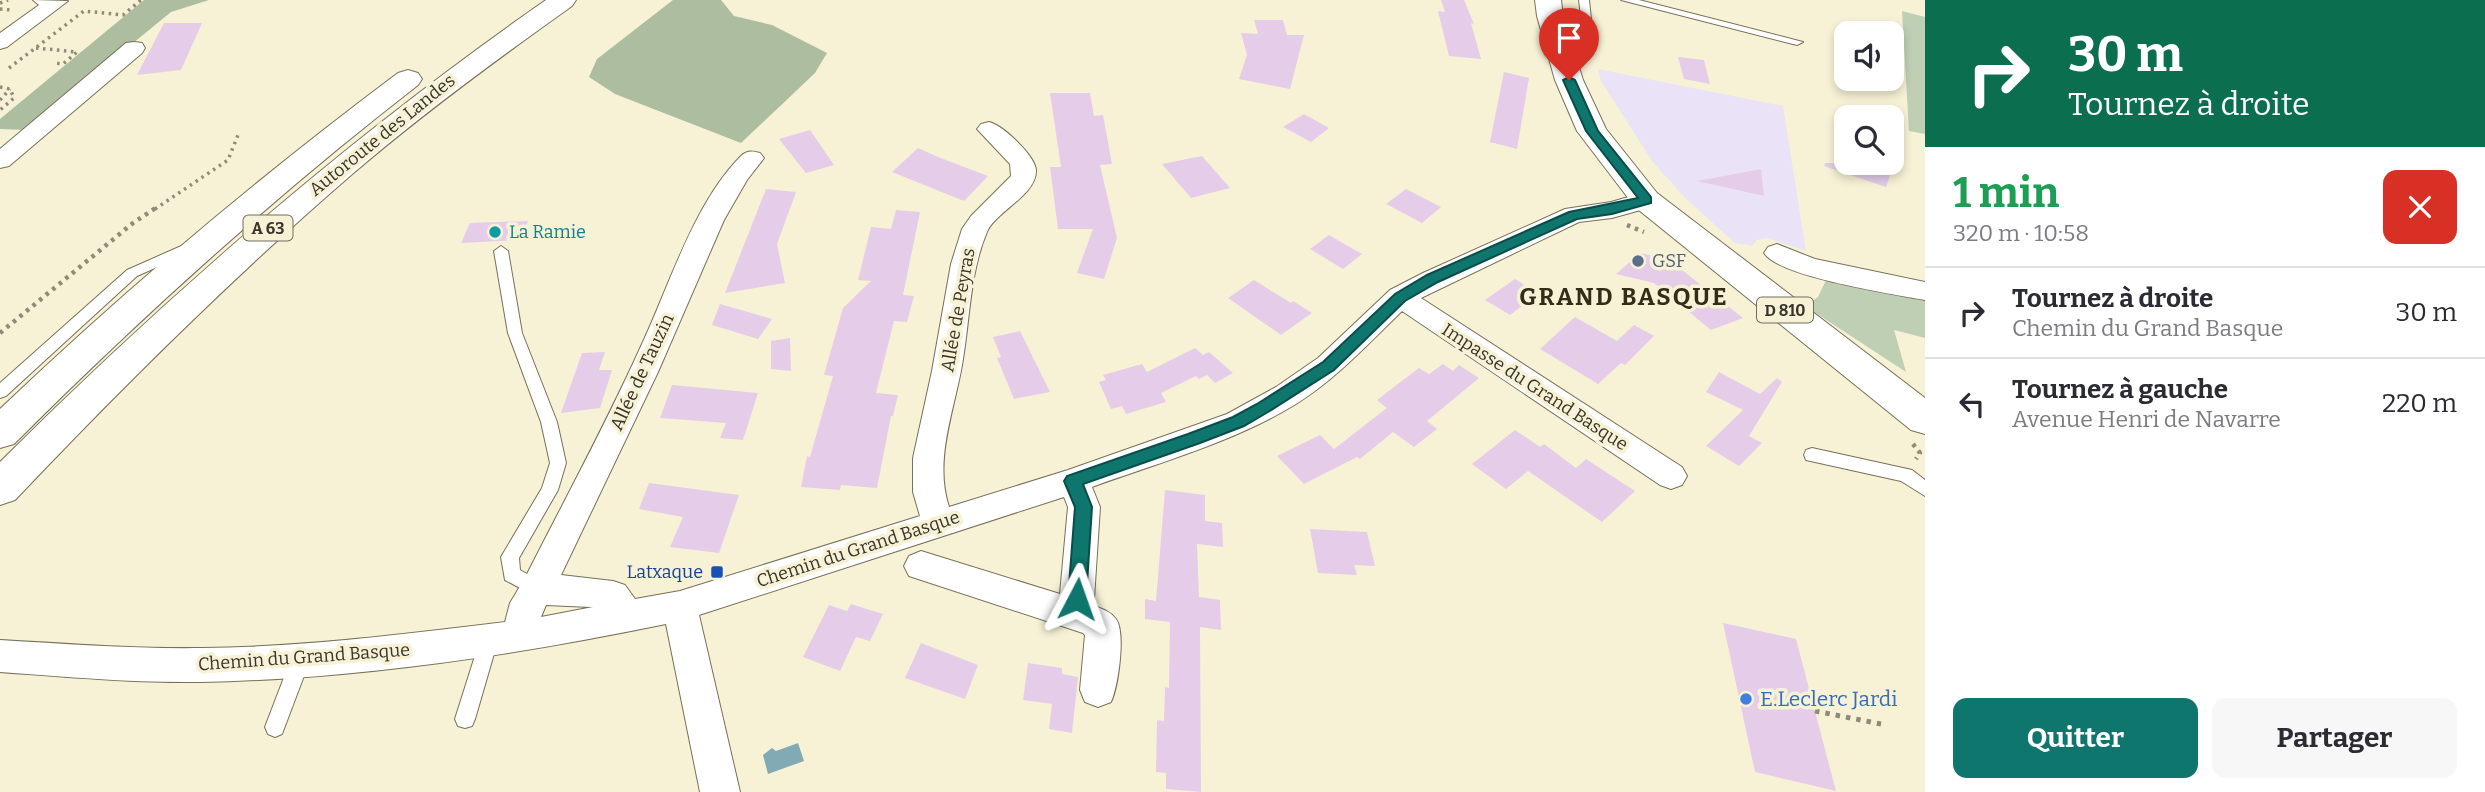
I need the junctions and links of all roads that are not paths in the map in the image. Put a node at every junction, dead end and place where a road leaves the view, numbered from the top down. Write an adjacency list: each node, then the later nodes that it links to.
1 (43, 0): 9 (street)
2 (522, 0): 15 (main road, Autoroute des Landes / A 63)
3 (563, 0): 26 (main road, Autoroute des Landes / A 63)
4 (1548, 0): 7 (main road, D 810)
5 (1584, 0): 7 (lane)
6 (1626, 0): 8 (lane)
7 (1556, 35): 14 (main road, D 810)
8 (1797, 42)
9 (0, 43)
10 (134, 48): 13 (street)
11 (989, 128): 28 (street, Allée de Peyras)
12 (752, 158): 30 (street, Allée de Tauzin)
13 (0, 161)
14 (1646, 200): 19 (street, Chemin du Grand Basque); 21 (main road, D 810)
15 (209, 238): 20 (lane); 22 (main road, Autoroute des Landes / A 63)
16 (501, 251): 30 (lane)
17 (1777, 253): 18 (street)
18 (1925, 291)
19 (1400, 297): 24 (street, Impasse du Grand Basque); 25 (street, Chemin du Grand Basque)
20 (0, 392)
21 (1925, 419)
22 (0, 433)
23 (1812, 455): 27 (lane)
24 (1671, 476)
25 (1073, 481): 28 (street, Chemin du Grand Basque); 32 (street)
26 (0, 488)
27 (1925, 489)
28 (939, 523): 31 (street, Chemin du Grand Basque)
29 (921, 566): 32 (street)
30 (537, 589): 33 (street); 34 (street, Allée de Tauzin)
31 (680, 606): 33 (street, Chemin du Grand Basque); 40 (street)
32 (1070, 612): 37 (street)
33 (628, 618): 34 (street, Chemin du Grand Basque)
34 (504, 638): 36 (street, Chemin du Grand Basque); 38 (lane)
35 (0, 656): 36 (street, Chemin du Grand Basque)
36 (300, 659): 39 (lane)
37 (1098, 690)
38 (465, 719)
39 (275, 727)
40 (720, 792)

